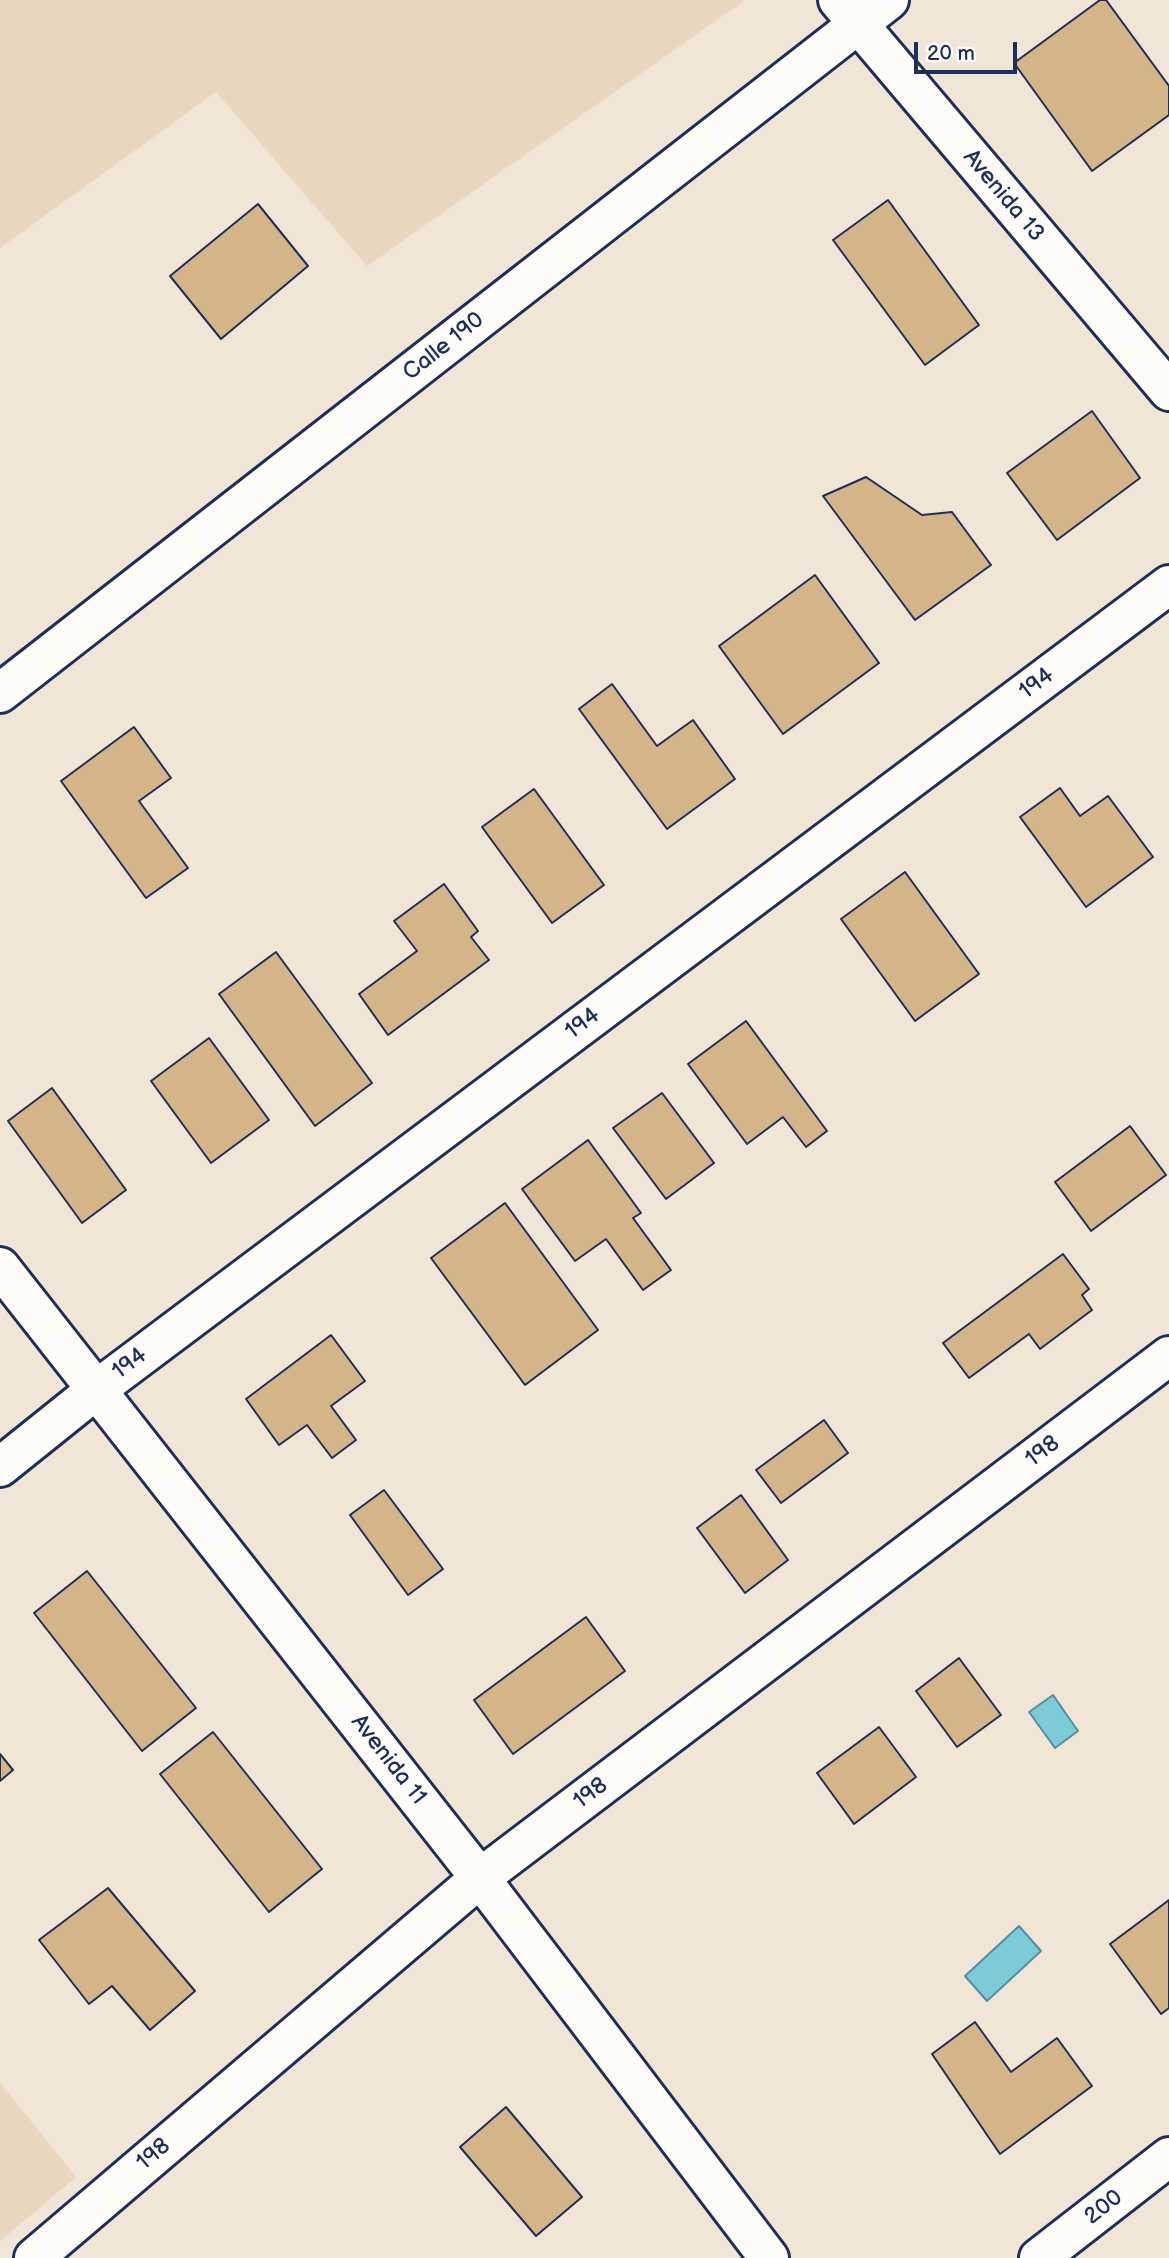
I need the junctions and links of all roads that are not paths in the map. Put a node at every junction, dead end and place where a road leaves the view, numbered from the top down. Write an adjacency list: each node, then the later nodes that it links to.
1 (889, 0): 2 (street, Calle 190)
2 (848, 12): 3 (street, Avenida 13); 5 (street, Calle 190)
3 (1169, 391)
4 (1169, 585): 8 (street, 194)
5 (0, 693)
6 (0, 1267): 8 (street, Avenida 11)
7 (1169, 1356): 10 (street, 198)
8 (96, 1390): 9 (street, 194); 10 (street, Avenida 11)
9 (0, 1467)
10 (480, 1878): 12 (street, 198); 13 (street, Avenida 11)
11 (1169, 2157): 14 (street, 200)
12 (34, 2258)
13 (769, 2258)
14 (1039, 2258)

